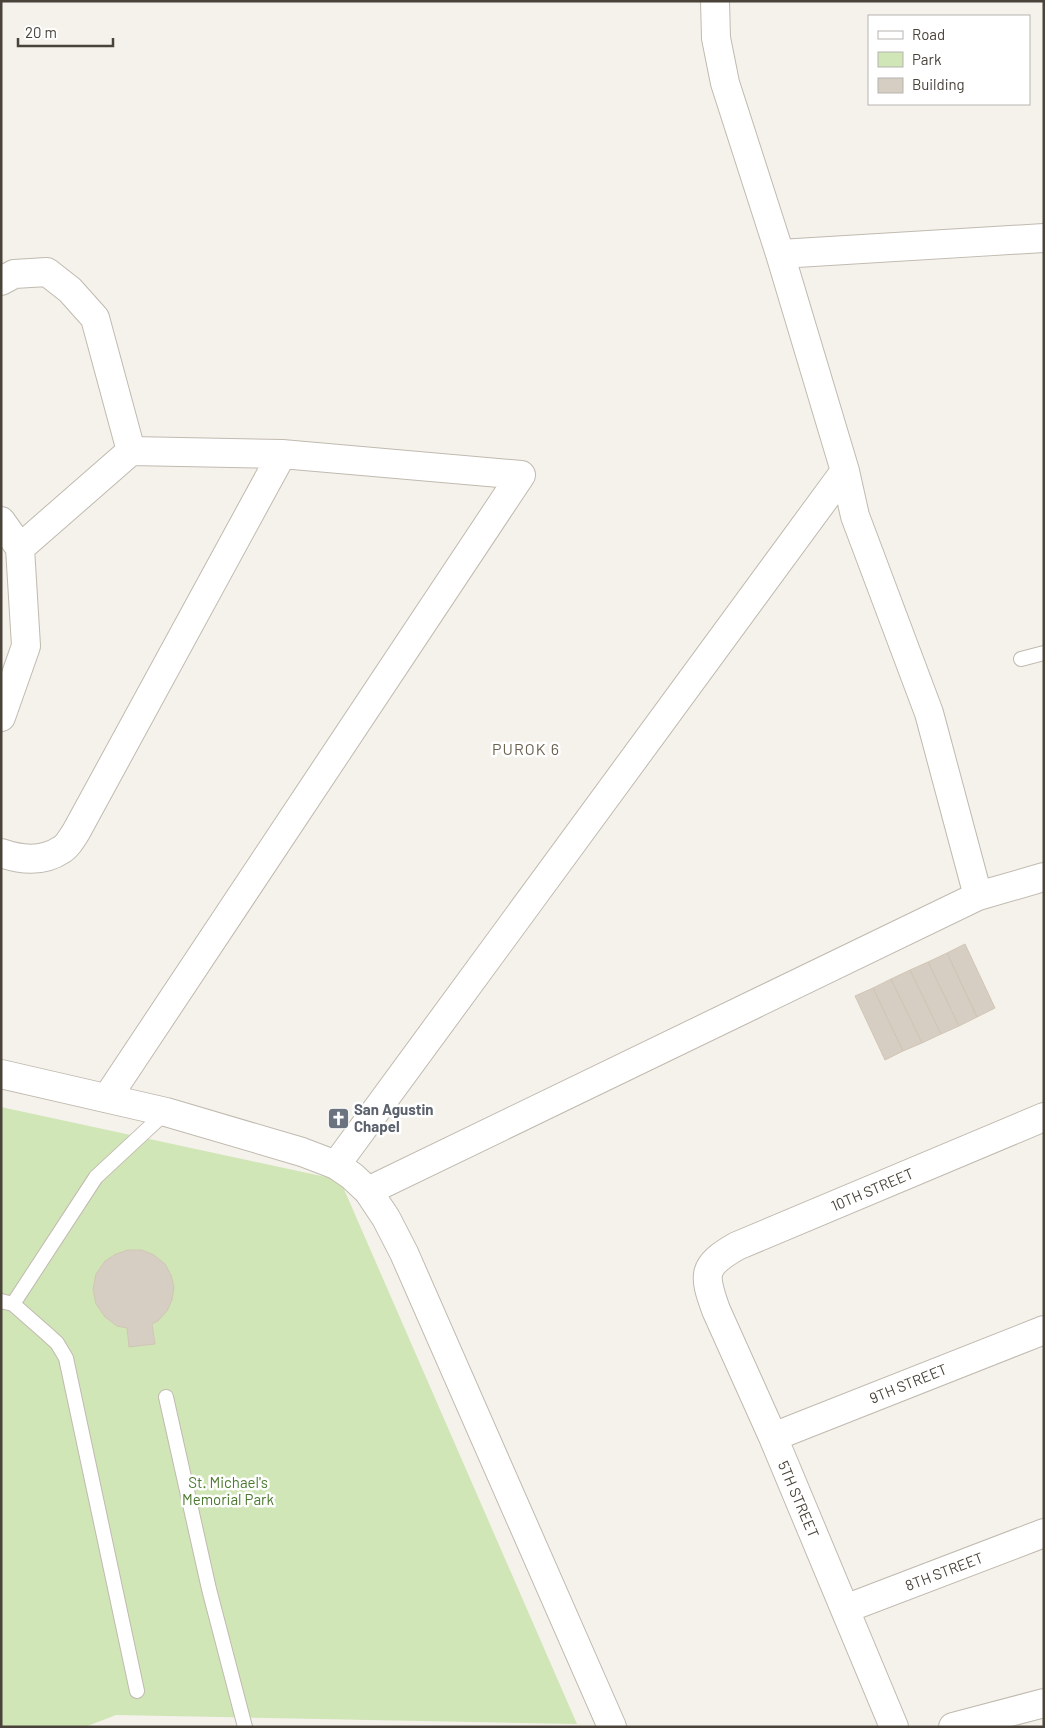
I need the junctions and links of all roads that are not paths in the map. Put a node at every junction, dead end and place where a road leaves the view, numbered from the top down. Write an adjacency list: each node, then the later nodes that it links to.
1 (716, 1): 3 (street)
2 (1044, 238): 3 (street)
3 (780, 254): 7 (street)
4 (1, 281): 5 (street)
5 (132, 451): 6 (street); 9 (street)
6 (282, 454): 13 (street); 17 (street)
7 (845, 472): 15 (street); 20 (street)
8 (1, 521): 9 (street)
9 (20, 548): 12 (street)
10 (1044, 653): 11 (lane)
11 (1021, 659)
12 (1, 717)
13 (1, 853)
14 (1044, 877): 15 (street)
15 (978, 896): 21 (street)
16 (1, 1074): 17 (street)
17 (107, 1098): 18 (street)
18 (166, 1112): 20 (street); 23 (lane)
19 (1044, 1117): 22 (street, 10TH STREET)
20 (336, 1164): 21 (street)
21 (368, 1191): 32 (street)
22 (708, 1272): 26 (street, 5TH STREET)
23 (7, 1302): 29 (lane)
24 (1044, 1330): 26 (street, 9TH STREET)
25 (166, 1397): 31 (lane)
26 (773, 1437): 28 (street, 5TH STREET)
27 (1044, 1533): 28 (street, 8TH STREET)
28 (845, 1609): 33 (street, 5TH STREET)
29 (137, 1691)
30 (1044, 1703): 34 (street)
31 (245, 1727)
32 (612, 1727)
33 (894, 1727)
34 (953, 1727)

